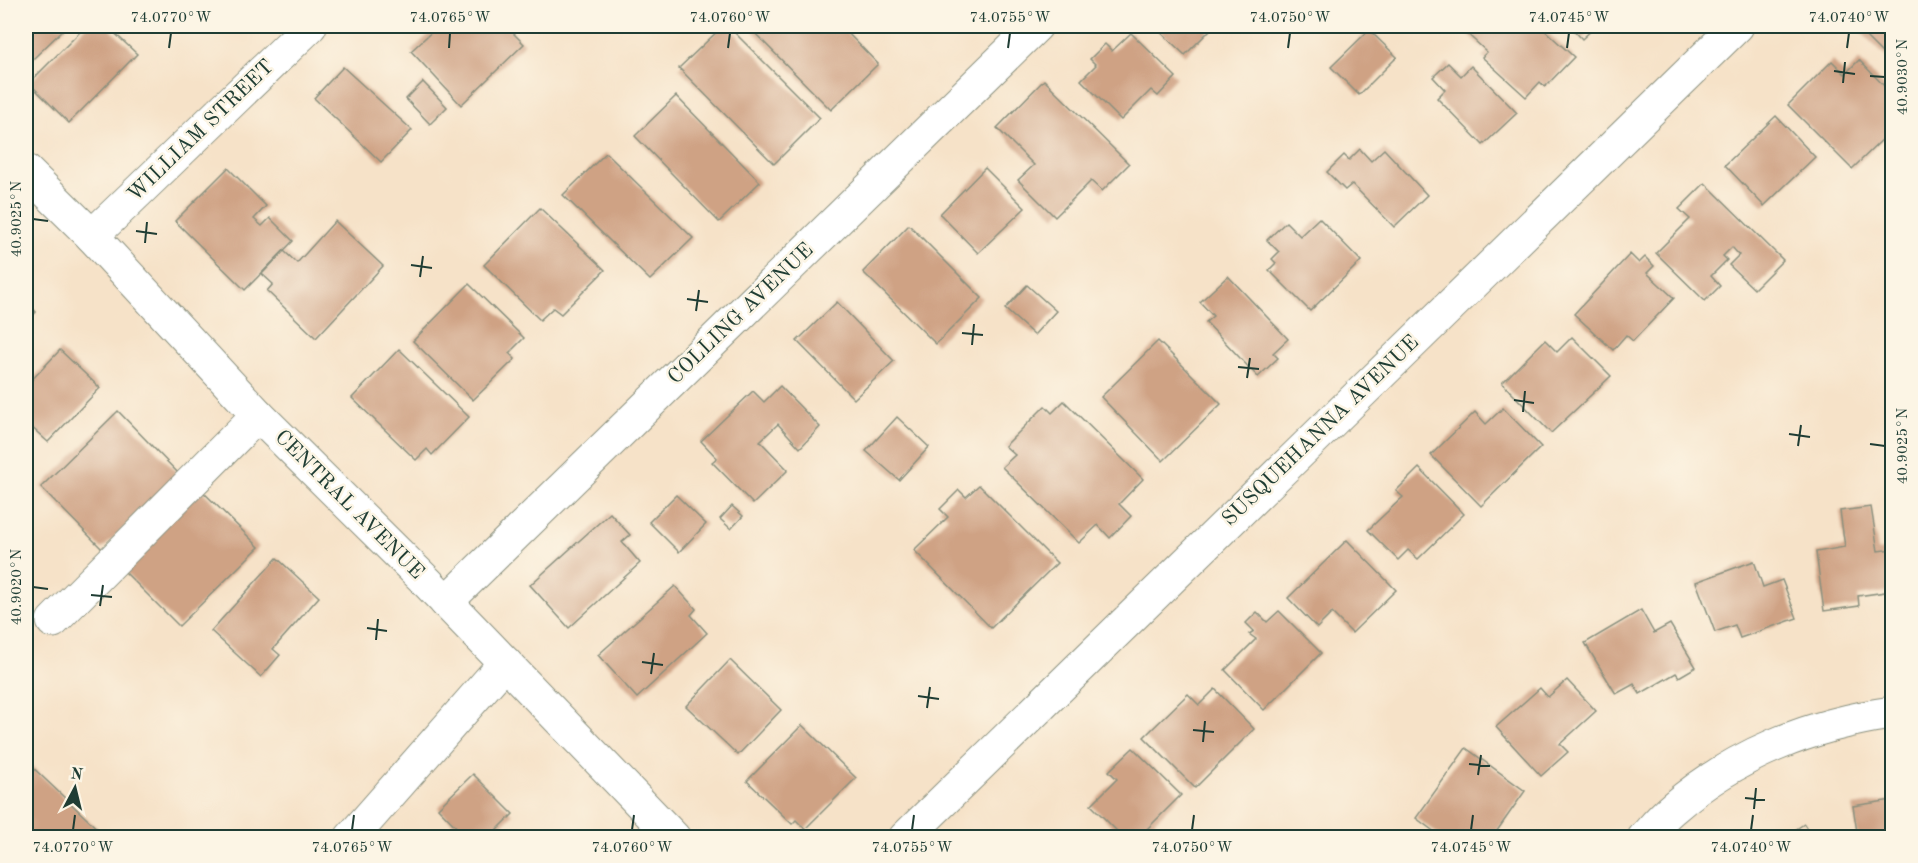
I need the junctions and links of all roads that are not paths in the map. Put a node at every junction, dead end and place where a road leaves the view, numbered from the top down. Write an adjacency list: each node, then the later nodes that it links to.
1 (310, 26): 5 (street, WILLIAM STREET)
2 (1036, 26): 7 (street, COLLING AVENUE)
3 (1737, 26): 13 (street, SUSQUEHANNA AVENUE)
4 (26, 171): 5 (street, CENTRAL AVENUE)
5 (93, 236): 6 (street, CENTRAL AVENUE)
6 (258, 415): 7 (street, CENTRAL AVENUE); 8 (street)
7 (446, 602): 9 (street, CENTRAL AVENUE)
8 (53, 621)
9 (505, 663): 11 (street); 12 (street, CENTRAL AVENUE)
10 (1893, 713): 14 (street)
11 (351, 837)
12 (674, 837)
13 (905, 837)
14 (1644, 837)

